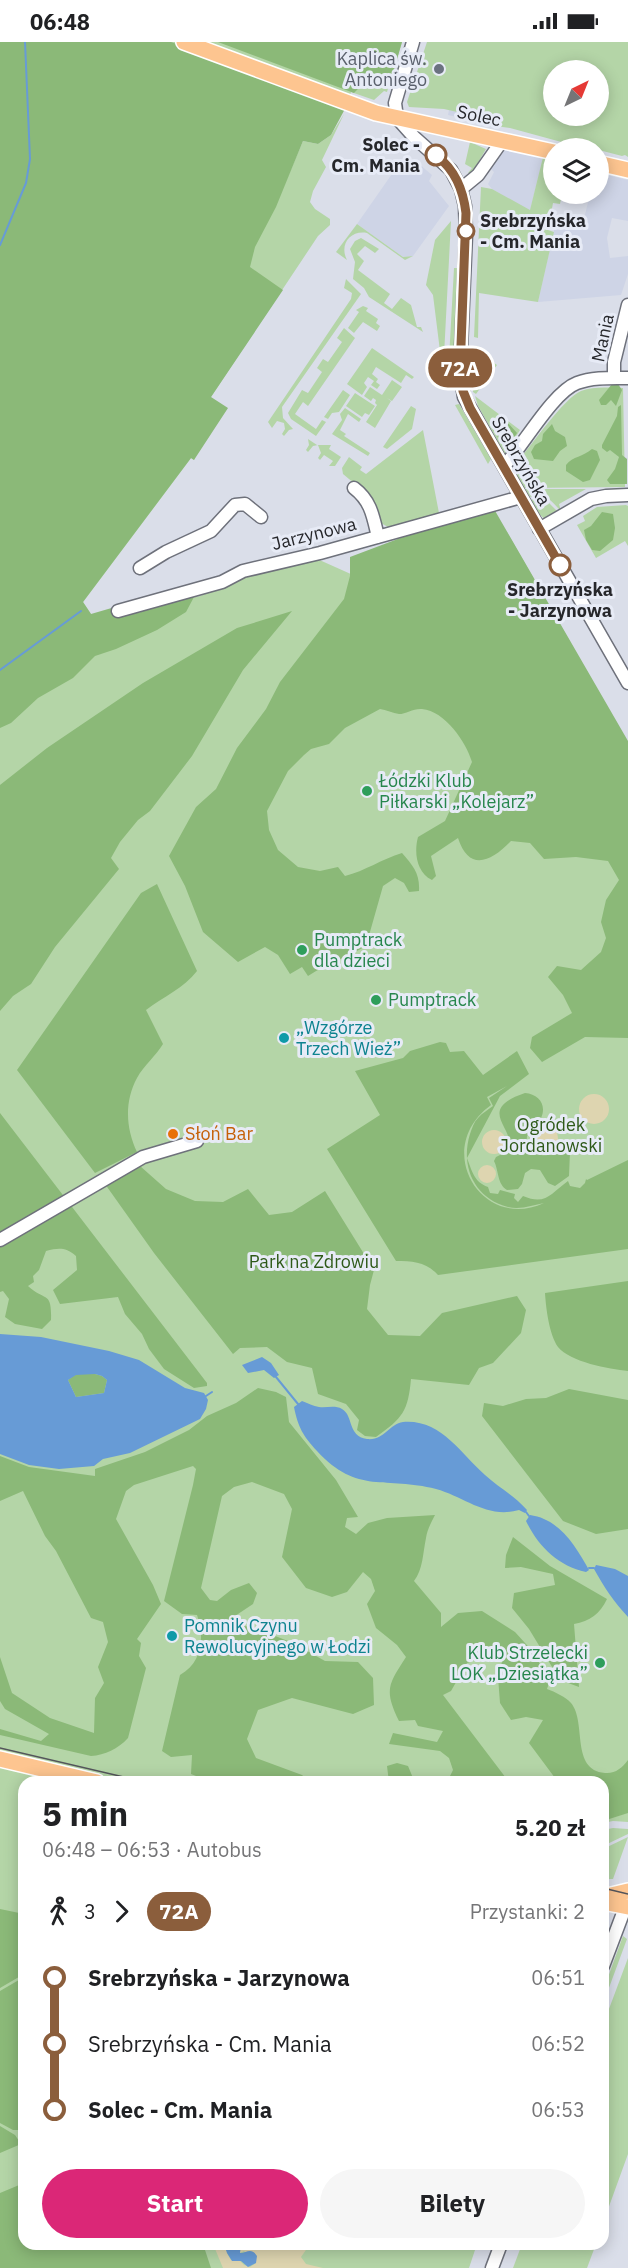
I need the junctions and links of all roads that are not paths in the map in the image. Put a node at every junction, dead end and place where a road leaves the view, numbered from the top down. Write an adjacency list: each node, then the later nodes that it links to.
1 (184, 42): 3 (main road, Solec)
2 (413, 42): 3 (street)
3 (397, 117): 4 (main road, Solec); 8 (street, Srebrzyńska)
4 (502, 141): 5 (main road, Solec); 8 (street)
5 (543, 150)
6 (609, 166): 7 (main road)
7 (628, 170)
8 (461, 189): 12 (street, Srebrzyńska)
9 (628, 305): 10 (street, Mania)
10 (614, 378): 11 (street); 12 (street)
11 (628, 378)
12 (504, 466): 15 (street, Srebrzyńska)
13 (354, 488): 18 (street)
14 (628, 495): 17 (street)
15 (521, 496): 17 (street, Srebrzyńska); 18 (street, Jarzynowa)
16 (261, 517): 19 (street)
17 (539, 529): 21 (street, Srebrzyńska)
18 (378, 537): 20 (street, Jarzynowa)
19 (140, 568)
20 (118, 611)
21 (628, 683)
22 (197, 1141): 23 (street)
23 (0, 1240)
24 (0, 1759): 25 (main road)
25 (72, 1776)
26 (628, 1891): 27 (main road)
27 (609, 1896)
28 (609, 1903): 29 (main road)
29 (627, 1905): 30 (street)
30 (609, 1951)
31 (499, 2250): 32 (street)
32 (492, 2268)

